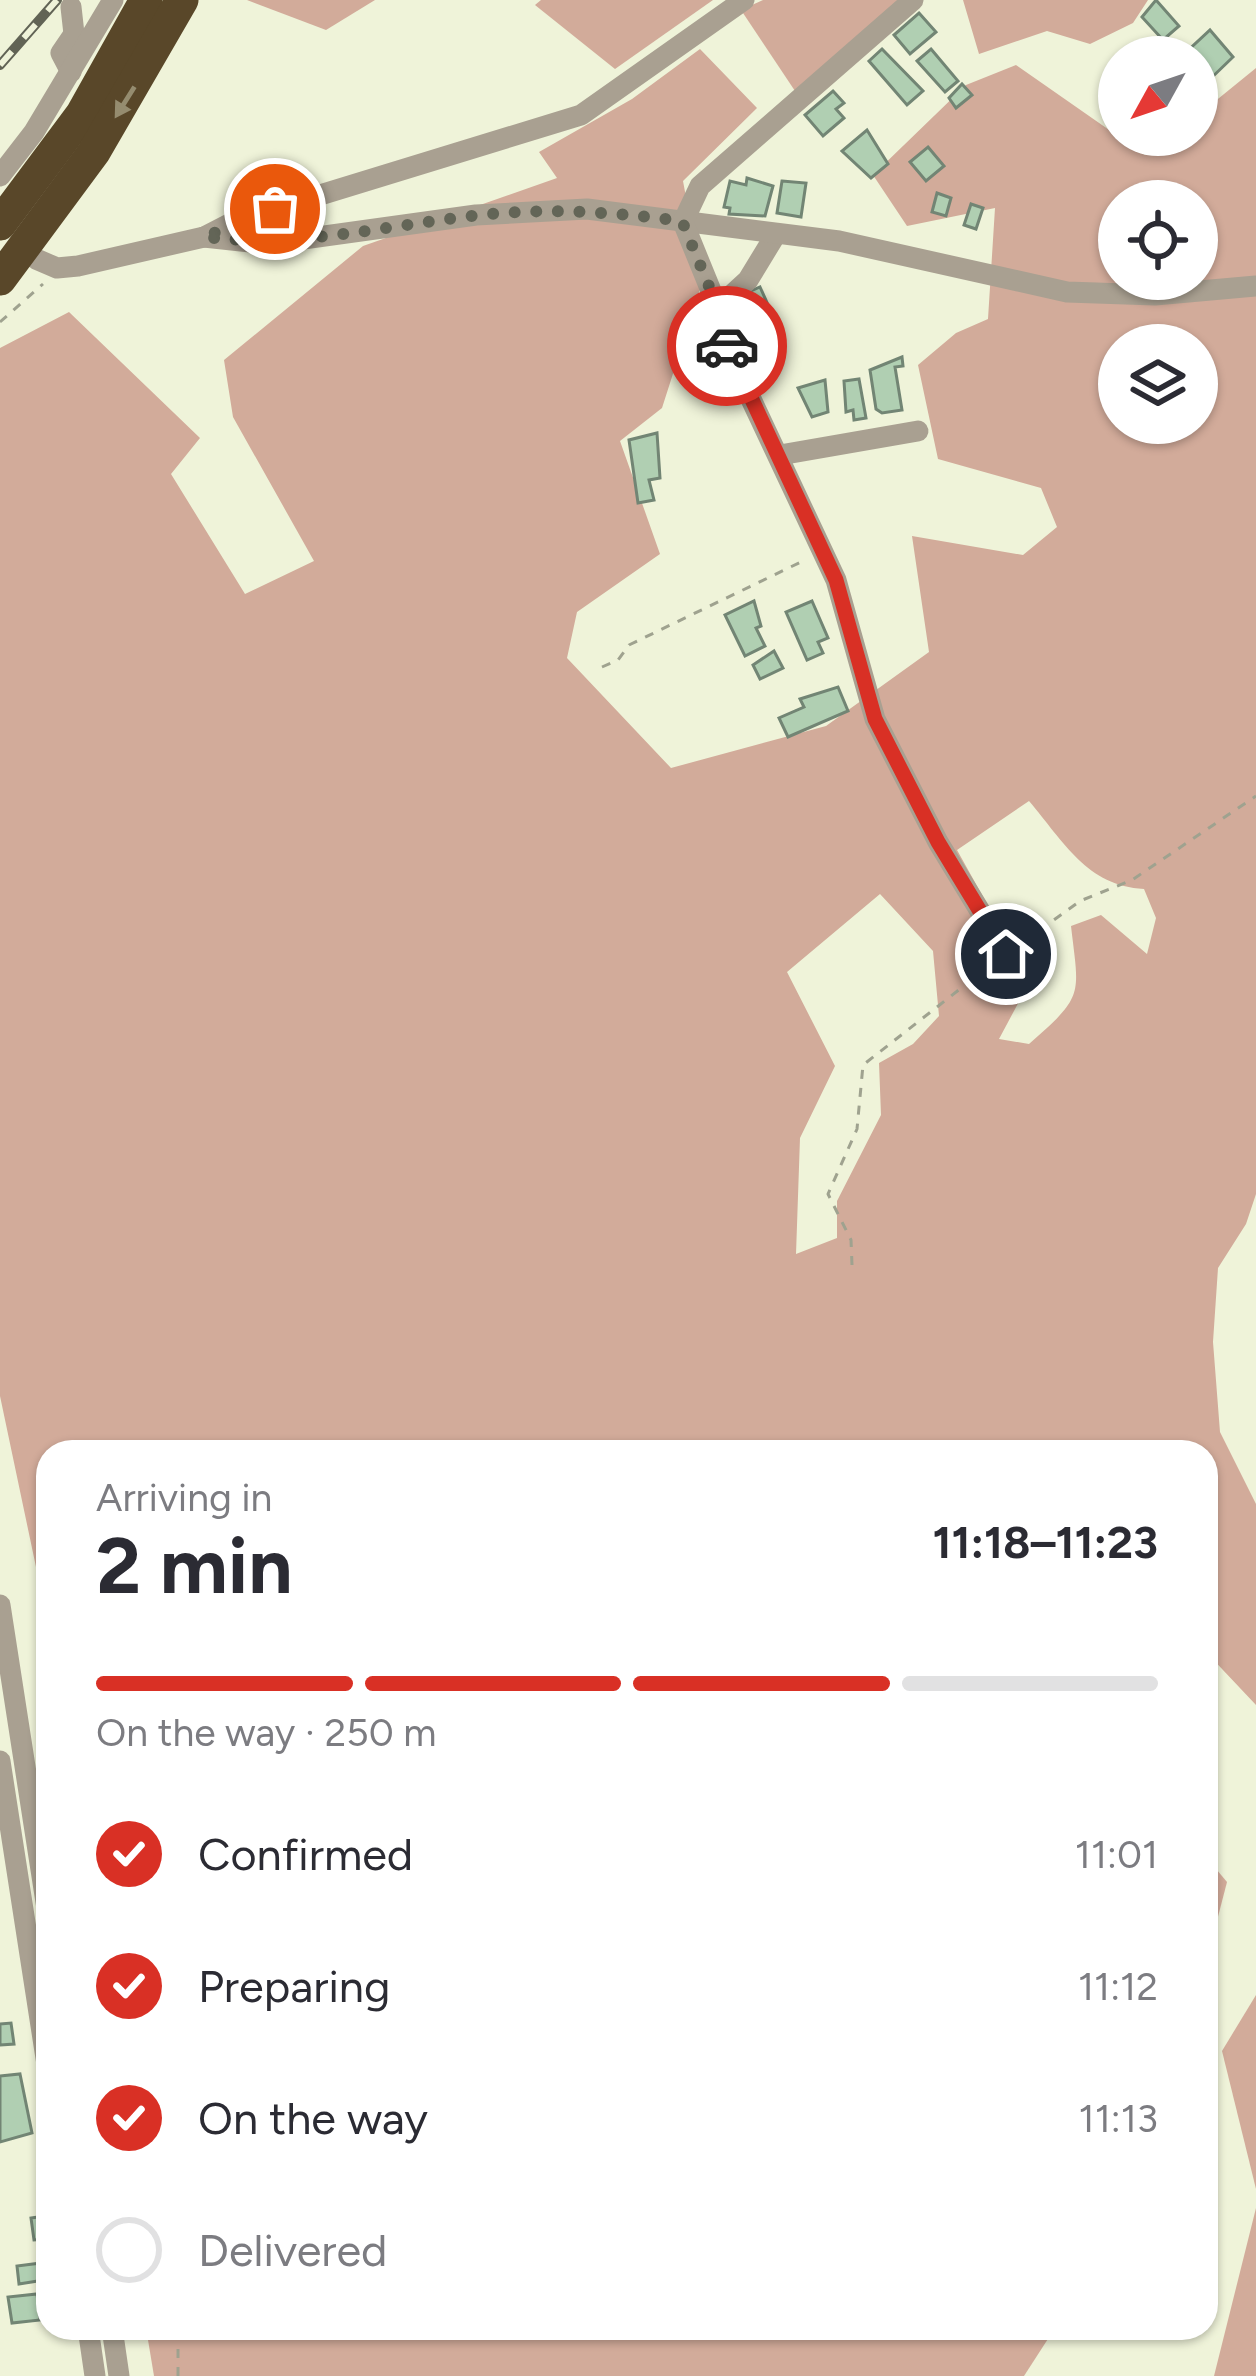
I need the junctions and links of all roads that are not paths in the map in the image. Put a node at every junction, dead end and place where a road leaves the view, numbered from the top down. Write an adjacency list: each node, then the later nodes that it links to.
1 (113, 0): 7 (street)
2 (146, 0): 10 (highway)
3 (182, 0): 14 (highway, one-way to 14)
4 (744, 0): 12 (street)
5 (913, 0): 9 (street)
6 (71, 7): 7 (street)
7 (71, 72): 8 (street)
8 (0, 176)
9 (682, 221): 11 (street); 12 (street); 16 (street)
10 (0, 224)
11 (776, 234): 15 (street); 16 (street)
12 (204, 237): 13 (street)
13 (36, 259)
14 (0, 279)
15 (1256, 286)
16 (718, 308): 18 (street)
17 (918, 431): 18 (street)
18 (781, 455): 19 (street)
19 (1006, 954)
20 (0, 1605): 22 (street)
21 (0, 1762): 23 (street)
22 (36, 1838)
23 (36, 1994)
24 (90, 2340): 26 (street)
25 (114, 2340): 27 (street)
26 (95, 2376)
27 (119, 2376)

